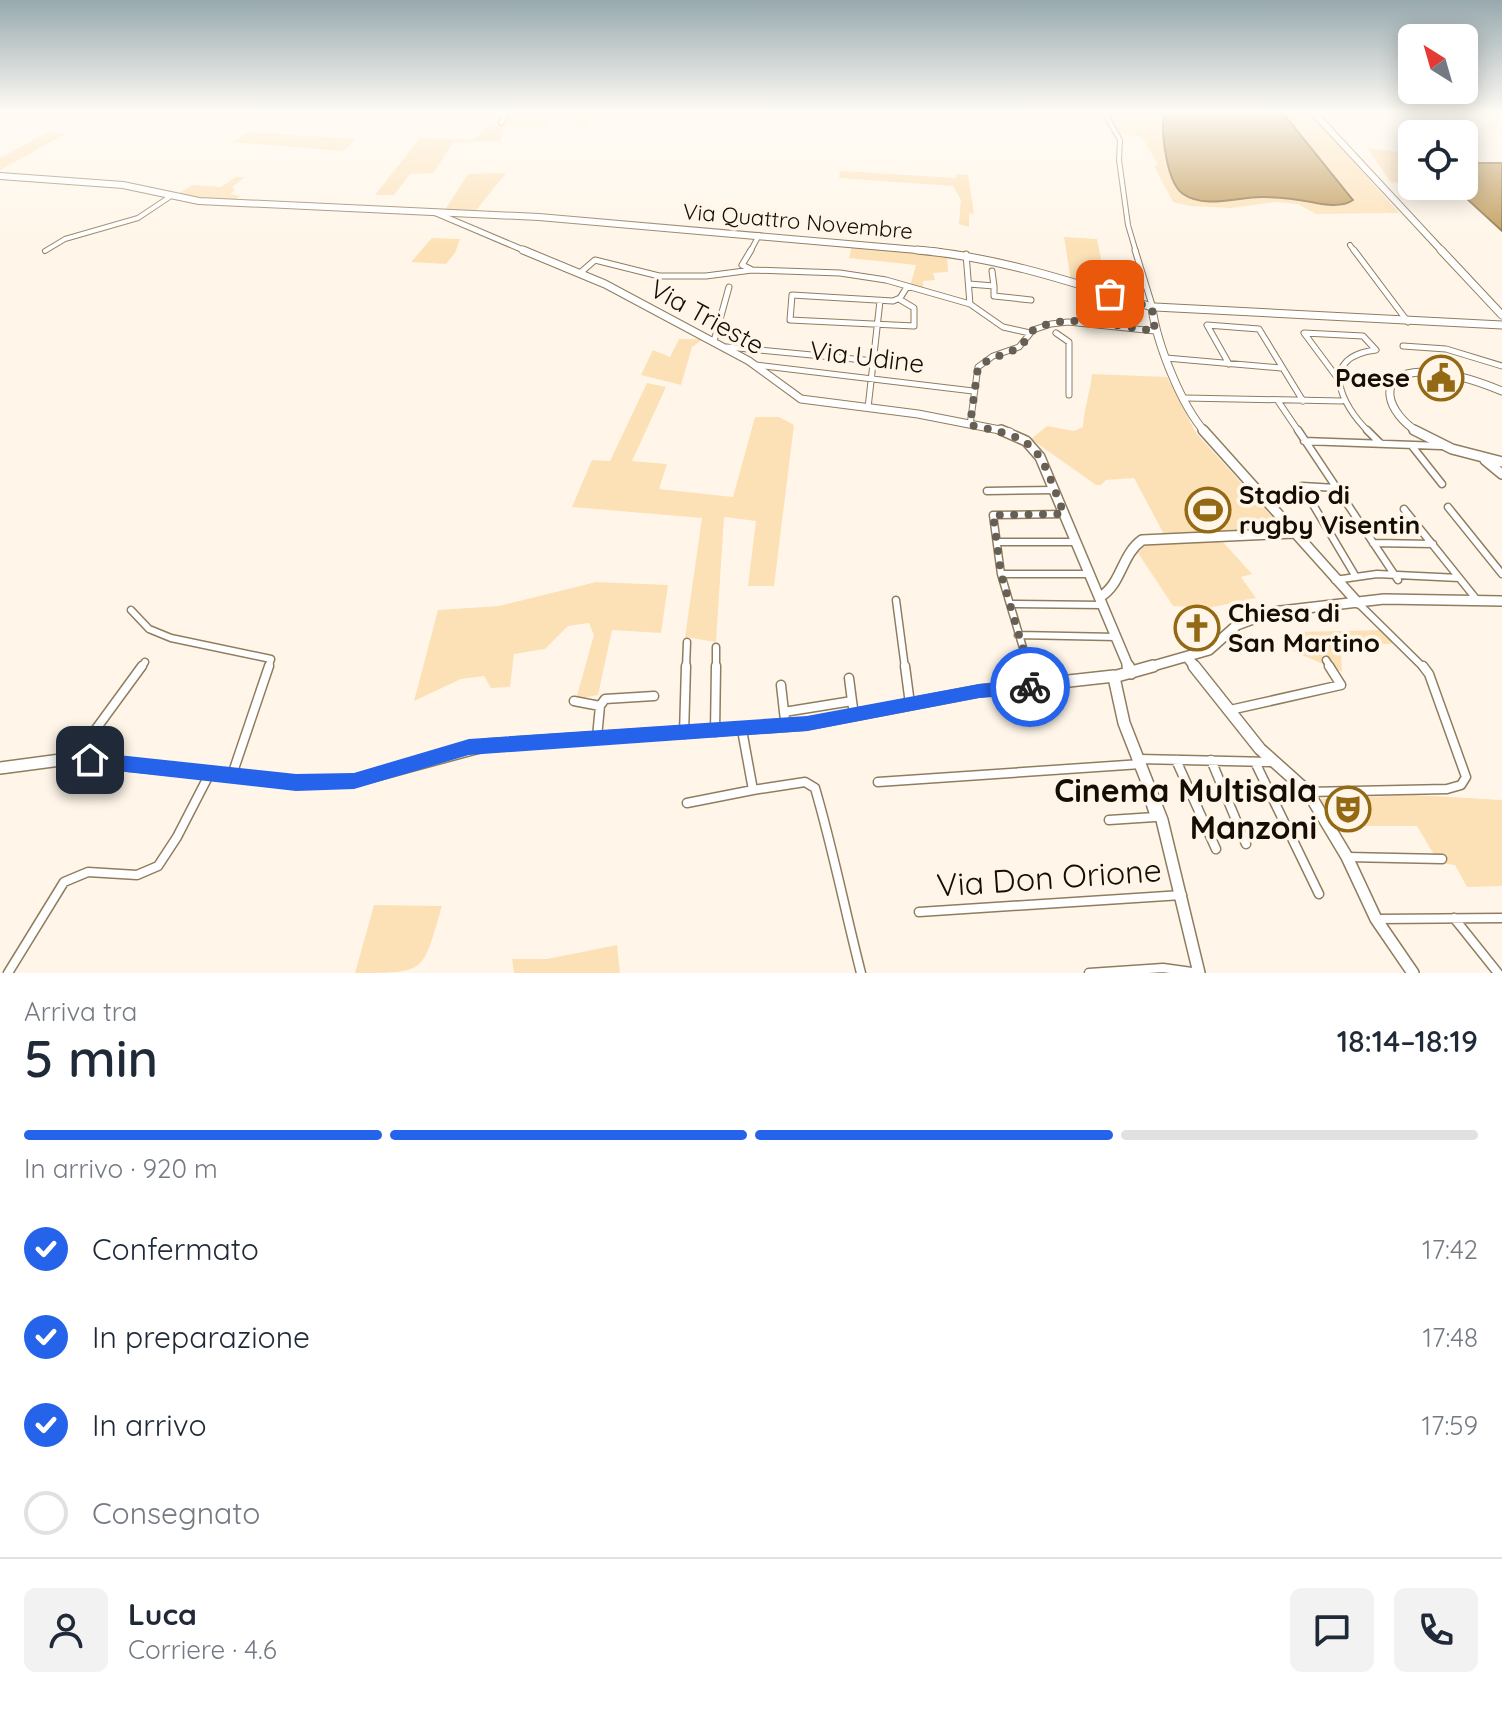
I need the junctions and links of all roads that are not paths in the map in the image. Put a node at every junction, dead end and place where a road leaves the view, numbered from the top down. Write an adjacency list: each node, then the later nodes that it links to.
1 (1119, 157): 21 (street)
2 (1355, 157): 22 (main road)
3 (0, 176): 4 (main road)
4 (171, 196): 5 (main road, Via Quattro Novembre); 8 (street)
5 (446, 216): 6 (main road, Via Quattro Novembre); 12 (street, Via Trieste)
6 (759, 235): 9 (main road, Via Quattro Novembre); 10 (street)
7 (1350, 245): 23 (street)
8 (45, 251)
9 (966, 254): 13 (street); 21 (main road, Via Quattro Novembre)
10 (752, 270): 12 (street); 16 (street)
11 (992, 271): 14 (street)
12 (580, 273): 31 (street, Via Trieste)
13 (969, 284): 14 (street); 20 (street)
14 (994, 286): 18 (street)
15 (729, 287): 31 (street)
16 (907, 287): 17 (street); 20 (street)
17 (899, 299): 19 (street); 26 (street)
18 (1031, 300)
19 (880, 301): 26 (street); 26 (street)
20 (970, 304): 29 (street)
21 (1152, 306): 23 (main road, Via Quattro Novembre); 28 (street)
22 (1501, 312)
23 (1408, 322): 25 (main road, Via Quattro Novembre)
24 (1051, 324): 27 (street); 28 (street); 30 (street)
25 (1502, 325)
26 (879, 326): 35 (street)
27 (1038, 328): 29 (street); 30 (street)
28 (1155, 331): 34 (street)
29 (1030, 333): 42 (street)
30 (1056, 333): 44 (street)
31 (714, 341): 33 (street, Via Trieste)
32 (1403, 346): 38 (street)
33 (727, 347): 35 (street); 37 (street, Via Trieste)
34 (1166, 358): 36 (street); 45 (street)
35 (875, 361): 40 (street)
36 (1229, 364): 39 (street); 39 (street)
37 (756, 365): 40 (street, Via Udine); 49 (street, Via Trieste)
38 (1502, 366)
39 (1281, 368): 47 (street)
40 (874, 377): 42 (street, Via Udine); 49 (street)
41 (1339, 380): 41 (street); 48 (street)
42 (973, 391): 50 (street)
43 (1502, 391): 54 (street)
44 (1069, 395)
45 (1185, 398): 46 (street); 65 (street)
46 (1278, 401): 47 (street); 51 (street)
47 (1303, 401): 48 (street)
48 (1342, 401): 52 (street)
49 (868, 408): 50 (street, Via Trieste)
50 (970, 425): 60 (street, Via Trieste)
51 (1304, 441): 52 (street); 59 (street)
52 (1380, 443): 53 (street)
53 (1412, 445): 54 (street); 58 (street)
54 (1443, 446): 55 (street)
55 (1485, 459): 56 (street); 57 (street)
56 (1502, 462)
57 (1502, 474)
58 (1442, 484)
59 (1336, 488): 68 (street); 73 (street)
60 (1055, 490): 61 (street); 64 (street, Via Trieste)
61 (987, 491)
62 (1448, 507): 72 (street)
63 (1404, 509): 69 (street)
64 (1064, 514): 66 (street); 67 (street, Via Trieste)
65 (1294, 533): 76 (street); 79 (street)
66 (997, 542): 67 (street); 70 (street)
67 (1076, 542): 71 (street, Via Trieste)
68 (1373, 543): 69 (street); 74 (street)
69 (1433, 544): 75 (street)
70 (1001, 574): 71 (street); 82 (street)
71 (1090, 574): 79 (street, Via Trieste)
72 (1502, 574)
73 (1356, 577): 74 (street); 76 (street)
74 (1397, 578): 75 (street)
75 (1459, 578): 78 (street)
76 (1335, 580): 81 (street)
77 (896, 600): 100 (street)
78 (1477, 600): 80 (street); 81 (street)
79 (1102, 601): 82 (street); 85 (street, Via Trieste)
80 (1502, 601)
81 (1358, 603): 89 (street); 121 (street)
82 (1010, 604): 84 (street)
83 (131, 610): 118 (street)
84 (1018, 635): 85 (street); 96 (street)
85 (1116, 637): 88 (street, Via Trieste)
86 (687, 642): 108 (street)
87 (716, 647): 107 (street)
88 (1122, 650): 92 (street); 94 (street, Via Trieste)
89 (1187, 657): 92 (street); 102 (street)
90 (1326, 660): 102 (street)
91 (145, 662): 110 (street)
92 (1143, 670): 94 (street)
93 (849, 678): 99 (street)
94 (1120, 679): 96 (street); 113 (street, Via Trieste)
95 (781, 685): 103 (street)
96 (1034, 686): 100 (street)
97 (654, 696): 101 (street)
98 (574, 701): 101 (street)
99 (852, 701): 103 (street); 104 (street)
100 (910, 704): 104 (street)
101 (600, 706): 109 (street)
102 (1230, 710): 115 (street)
103 (784, 712): 105 (street)
104 (855, 716): 105 (street)
105 (786, 726): 106 (street)
106 (742, 730): 107 (street); 120 (street)
107 (715, 732): 108 (street)
108 (684, 734): 109 (street)
109 (597, 740): 118 (street)
110 (74, 759): 116 (street); 117 (street)
111 (1176, 760): 112 (street); 113 (street); 125 (street)
112 (1211, 760): 114 (street); 124 (street)
113 (1139, 762): 119 (street); 123 (street); 129 (street, Via Trieste)
114 (1255, 762): 115 (street); 128 (street)
115 (1274, 763): 121 (street)
116 (0, 768)
117 (210, 773): 118 (street); 134 (street)
118 (232, 775)
119 (878, 782)
120 (753, 790): 122 (street); 135 (street)
121 (1308, 792): 126 (street)
122 (687, 803)
123 (1109, 820)
124 (1246, 844)
125 (1216, 849)
126 (1347, 857): 127 (street); 133 (street)
127 (1442, 859)
128 (1319, 894)
129 (1182, 895): 130 (street, Via Don Orione); 137 (street, Via Trieste)
130 (919, 912)
131 (1454, 918): 132 (street); 133 (street); 139 (street)
132 (1502, 918)
133 (1376, 919): 138 (street)
134 (8, 973)
135 (861, 973)
136 (1089, 973): 137 (street)
137 (1199, 973)
138 (1413, 973)
139 (1498, 973)

